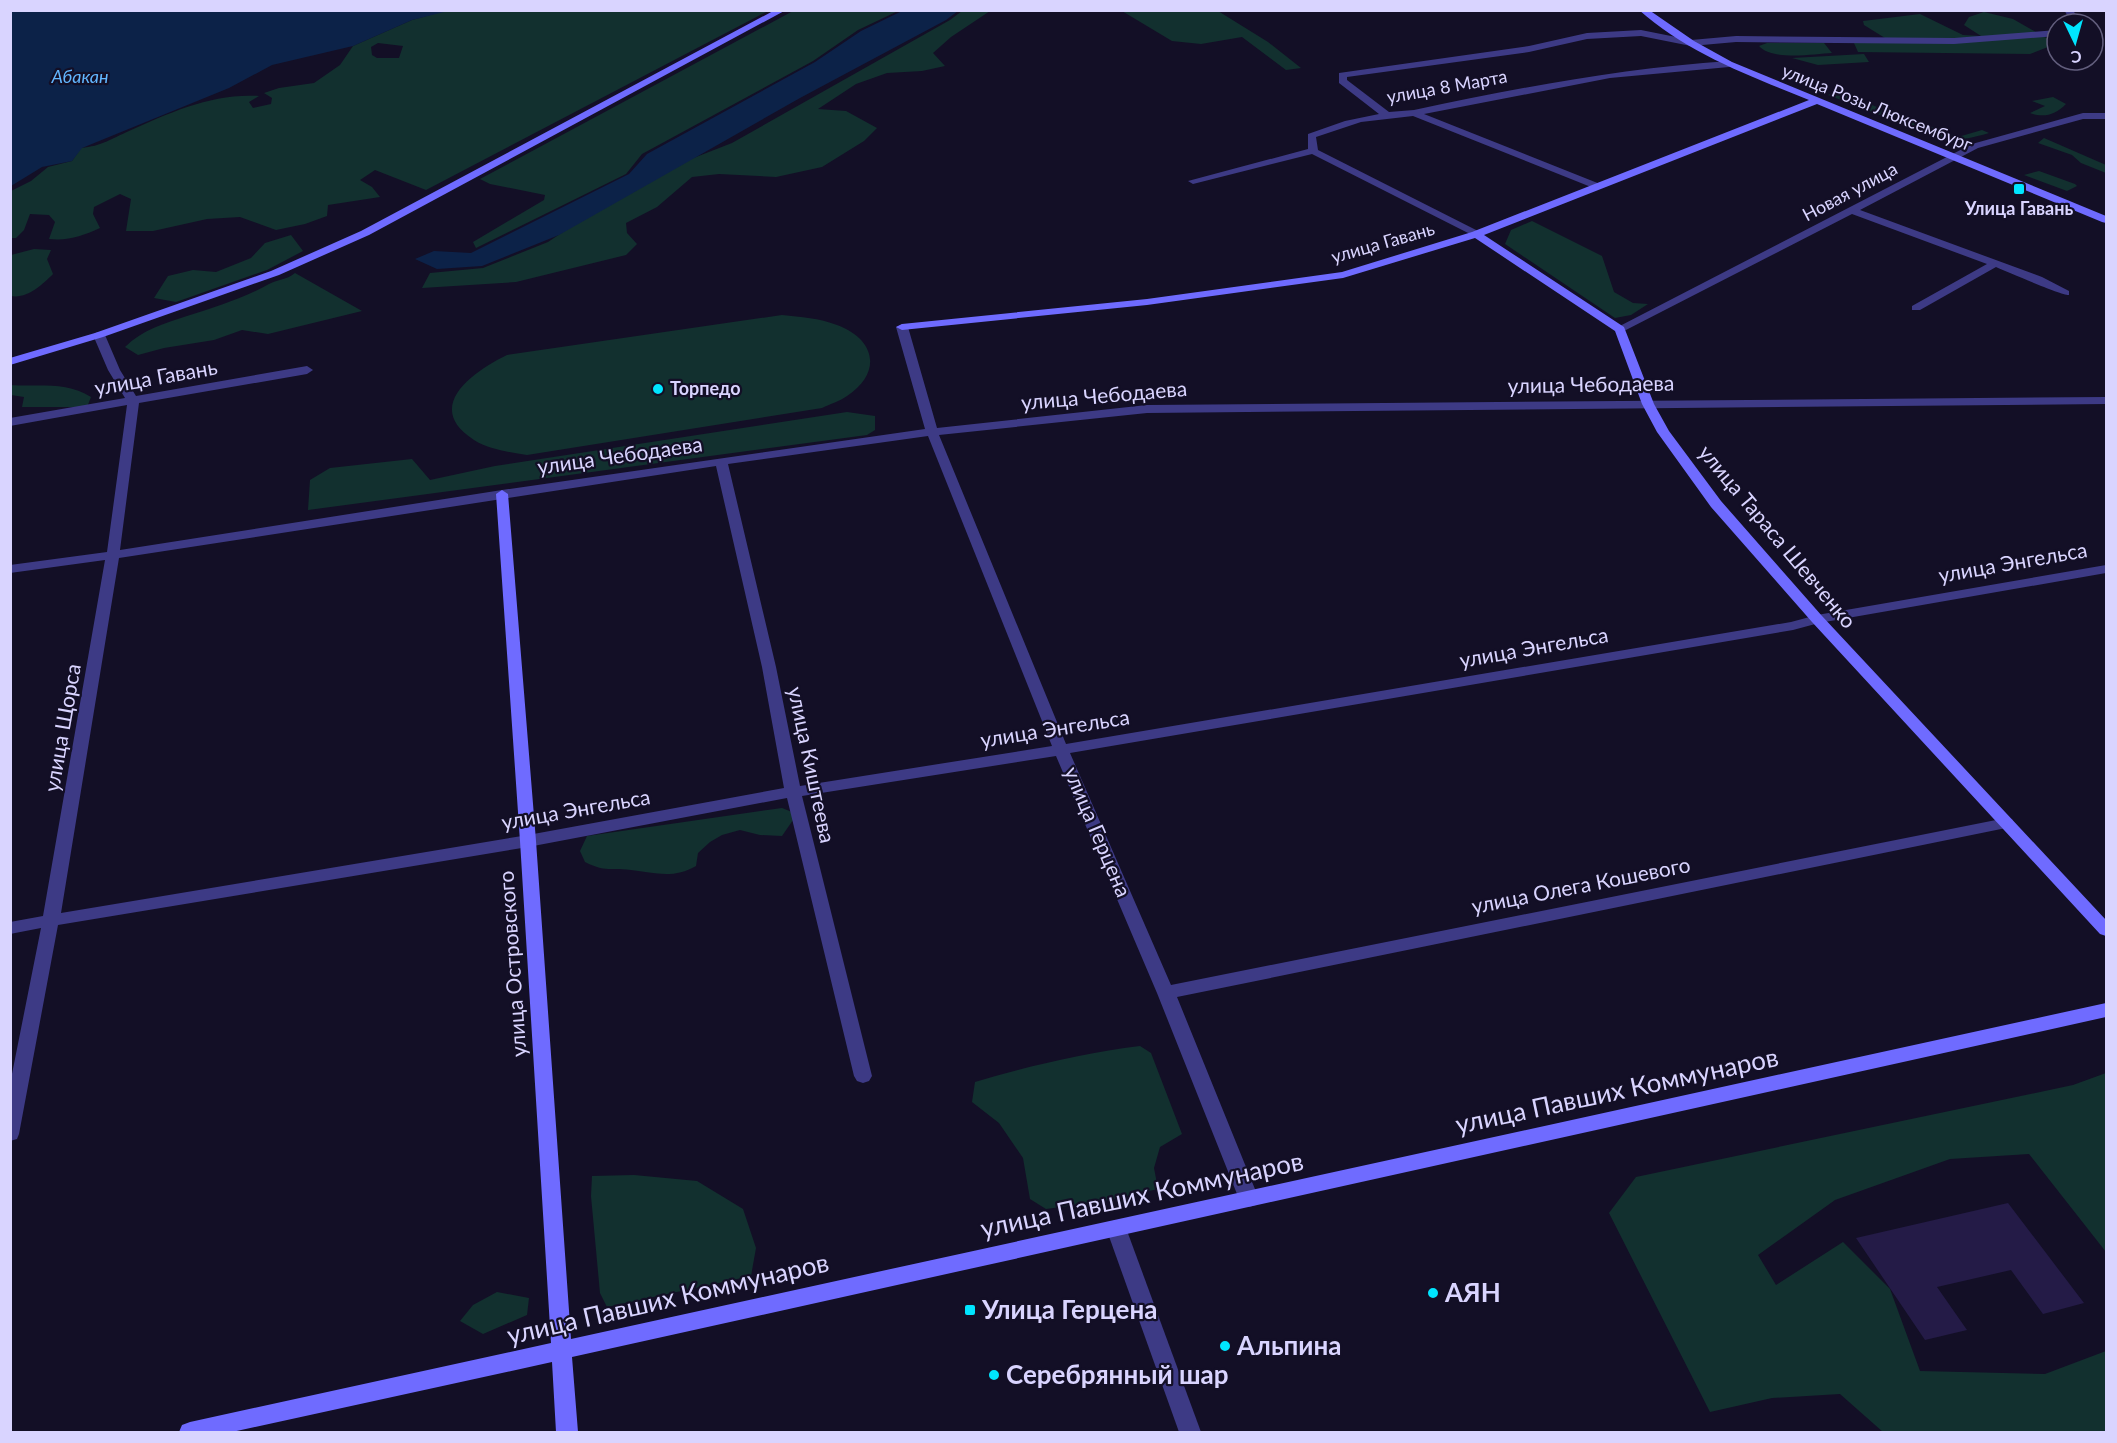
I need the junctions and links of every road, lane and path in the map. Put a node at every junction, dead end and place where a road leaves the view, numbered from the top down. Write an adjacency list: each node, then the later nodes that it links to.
1 (782, 10): 22 (street)
2 (1643, 10): 4 (street, улица Розы Люксембург)
3 (2045, 34): 4 (street)
4 (1691, 43): 5 (street, улица Розы Люксембург); 8 (street)
5 (1728, 64): 6 (street, улица Розы Люксембург); 7 (street, улица 8 Марта)
6 (1815, 101): 11 (street, улица Розы Люксембург); 13 (street, улица Гавань)
7 (1414, 113): 8 (street, улица 8 Марта); 13 (street)
8 (1387, 115): 10 (street, улица 8 Марта)
9 (2106, 116): 11 (street, Новая улица)
10 (1313, 152): 12 (street); 16 (street)
11 (1953, 157): 14 (street, Новая улица); 15 (street, улица Розы Люксембург)
12 (1193, 181)
13 (1596, 186): 16 (street, улица Гавань)
14 (1851, 210): 17 (street); 21 (street, Новая улица)
15 (2106, 220)
16 (1476, 234): 20 (street, улица Гавань); 21 (street)
17 (1996, 263): 18 (street); 19 (street)
18 (2064, 292)
19 (1916, 308)
20 (902, 327): 29 (street, улица Герцена)
21 (1620, 329): 27 (street, улица Тараса Шевченко)
22 (99, 335): 23 (street); 26 (street)
23 (10, 362)
24 (307, 370): 26 (street, улица Гавань)
25 (2106, 400): 27 (street, улица Чебодаева)
26 (134, 402): 28 (street, улица Гавань); 32 (street, улица Щорса)
27 (1648, 404): 29 (street, улица Чебодаева); 35 (street, улица Тараса Шевченко)
28 (10, 422)
29 (932, 432): 30 (street, улица Чебодаева); 36 (street, улица Герцена)
30 (721, 461): 31 (street, улица Чебодаева); 37 (street, улица Киштеева)
31 (502, 494): 32 (street, улица Чебодаева); 39 (street, улица Островского)
32 (114, 554): 34 (street, улица Чебодаева); 40 (street, улица Щорса)
33 (2106, 568): 35 (street, улица Энгельса)
34 (10, 569)
35 (1817, 619): 36 (street, улица Энгельса); 38 (street, улица Тараса Шевченко)
36 (1061, 750): 37 (street, улица Энгельса); 43 (street, улица Герцена)
37 (793, 792): 39 (street, улица Энгельса); 45 (street, улица Киштеева)
38 (2006, 823): 42 (street, улица Тараса Шевченко); 43 (street, улица Олега Кошевого)
39 (528, 840): 40 (street, улица Энгельса); 49 (street, улица Островского)
40 (51, 920): 41 (street, улица Энгельса); 46 (street, улица Щорса)
41 (10, 928)
42 (2106, 930)
43 (1166, 993): 47 (street, улица Герцена)
44 (2106, 1010): 47 (street, улица Павших Коммунаров)
45 (863, 1076)
46 (10, 1134)
47 (1249, 1199): 48 (street, улица Павших Коммунаров)
48 (1116, 1228): 49 (street, улица Павших Коммунаров); 52 (street)
49 (561, 1351): 50 (street, улица Павших Коммунаров); 51 (street, улица Островского)
50 (190, 1432)
51 (567, 1432)
52 (1190, 1432)

